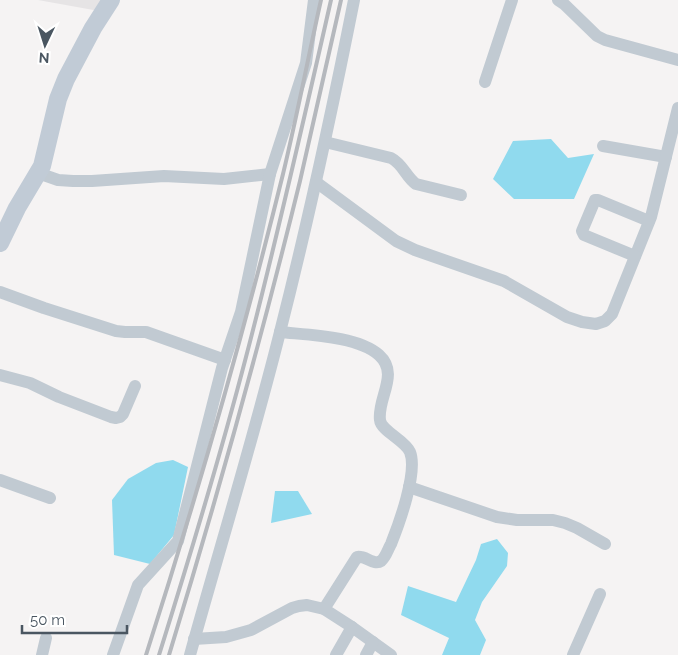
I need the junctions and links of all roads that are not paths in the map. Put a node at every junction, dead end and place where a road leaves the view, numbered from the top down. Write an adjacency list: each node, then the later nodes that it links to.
1 (111, 0): 12 (street)
2 (314, 0): 13 (street)
3 (354, 0): 9 (street)
4 (512, 0): 7 (street)
5 (558, 0): 6 (street)
6 (678, 60)
7 (485, 82)
8 (678, 108): 11 (street)
9 (325, 142): 14 (street); 15 (street)
10 (603, 146): 11 (street)
11 (670, 154): 16 (street)
12 (38, 173): 13 (street); 17 (street)
13 (270, 174): 21 (street)
14 (316, 182): 18 (street); 20 (street)
15 (461, 195)
16 (649, 221): 18 (street); 18 (street)
17 (0, 243)
18 (636, 256)
19 (0, 292): 21 (street)
20 (280, 332): 25 (street); 32 (street)
21 (225, 360): 35 (street)
22 (0, 375): 23 (street)
23 (135, 386)
24 (0, 480): 26 (street)
25 (408, 487): 27 (street); 29 (street)
26 (50, 498)
27 (605, 544)
28 (600, 594): 40 (street)
29 (324, 609): 30 (street); 32 (street)
30 (352, 627): 33 (street); 37 (street)
31 (46, 638): 34 (street)
32 (194, 639): 36 (street)
33 (373, 642): 38 (street); 39 (street)
34 (42, 655)
35 (113, 655)
36 (190, 655)
37 (336, 655)
38 (366, 655)
39 (391, 655)
40 (573, 655)

